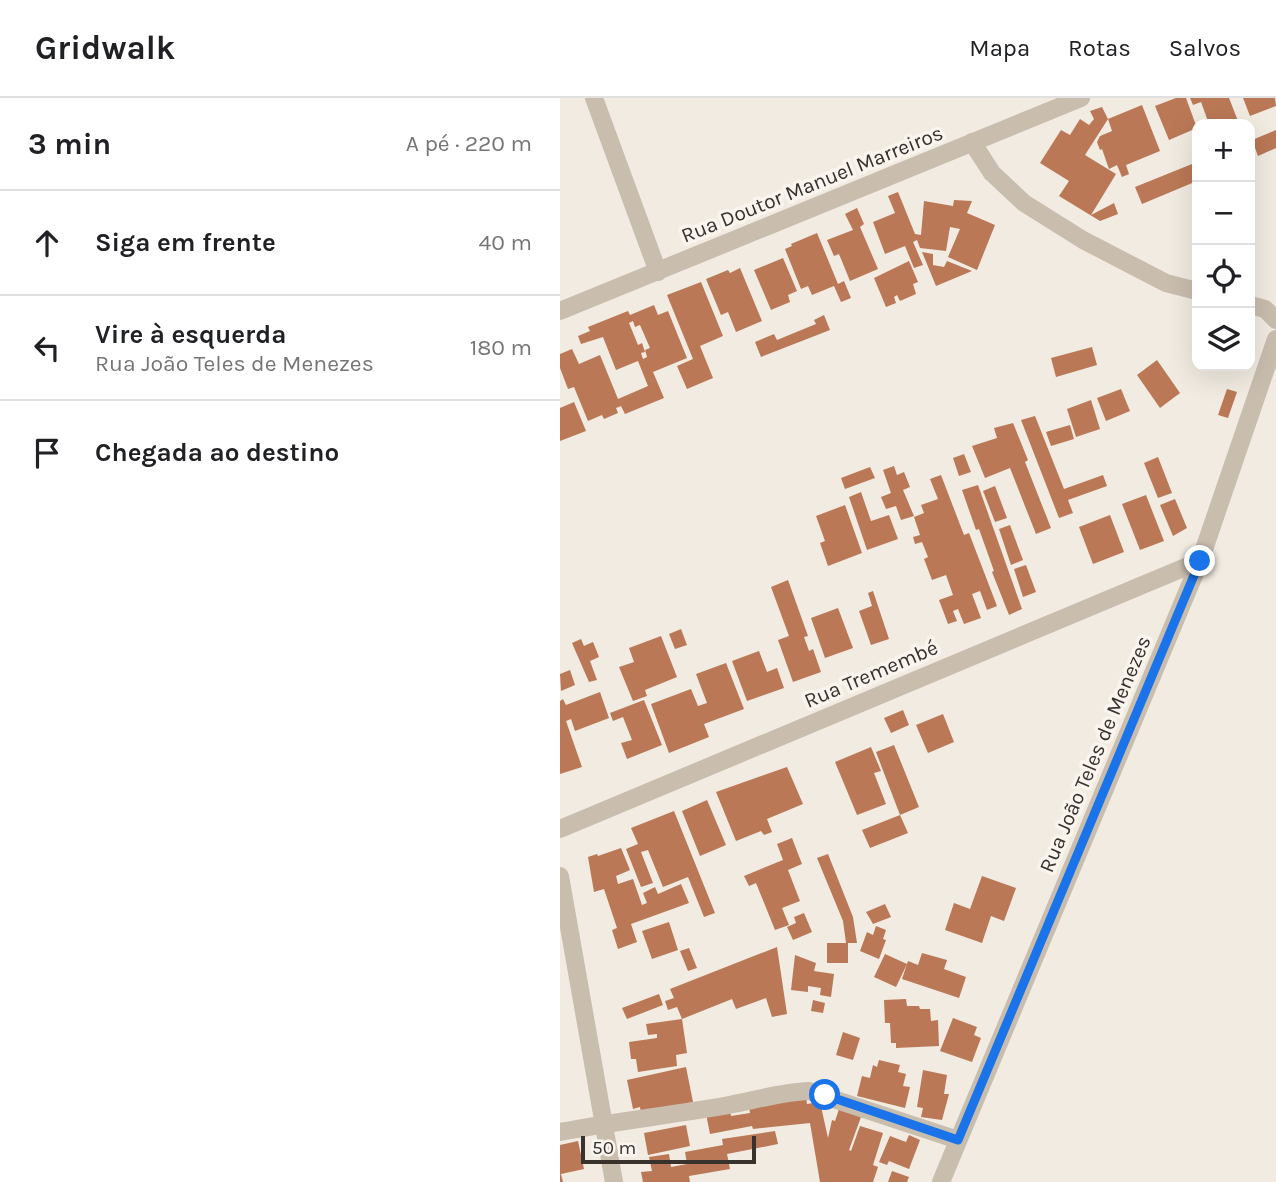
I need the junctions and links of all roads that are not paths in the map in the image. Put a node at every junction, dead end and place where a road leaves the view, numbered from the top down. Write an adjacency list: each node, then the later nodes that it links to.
1 (594, 98): 4 (street)
2 (1081, 98): 3 (street, Rua Doutor Manuel Marreiros)
3 (972, 142): 4 (street, Rua Doutor Manuel Marreiros); 5 (street)
4 (658, 272): 6 (street, Rua Doutor Manuel Marreiros)
5 (1192, 290)
6 (560, 311)
7 (1276, 339): 8 (street, Rua João Teles de Menezes)
8 (1200, 561): 9 (street, Rua Tremembé); 13 (street, Rua João Teles de Menezes)
9 (560, 829)
10 (560, 876): 11 (street)
11 (605, 1123): 12 (street); 13 (street); 14 (street)
12 (560, 1132)
13 (958, 1140): 15 (street, Rua João Teles de Menezes)
14 (614, 1182)
15 (942, 1182)

